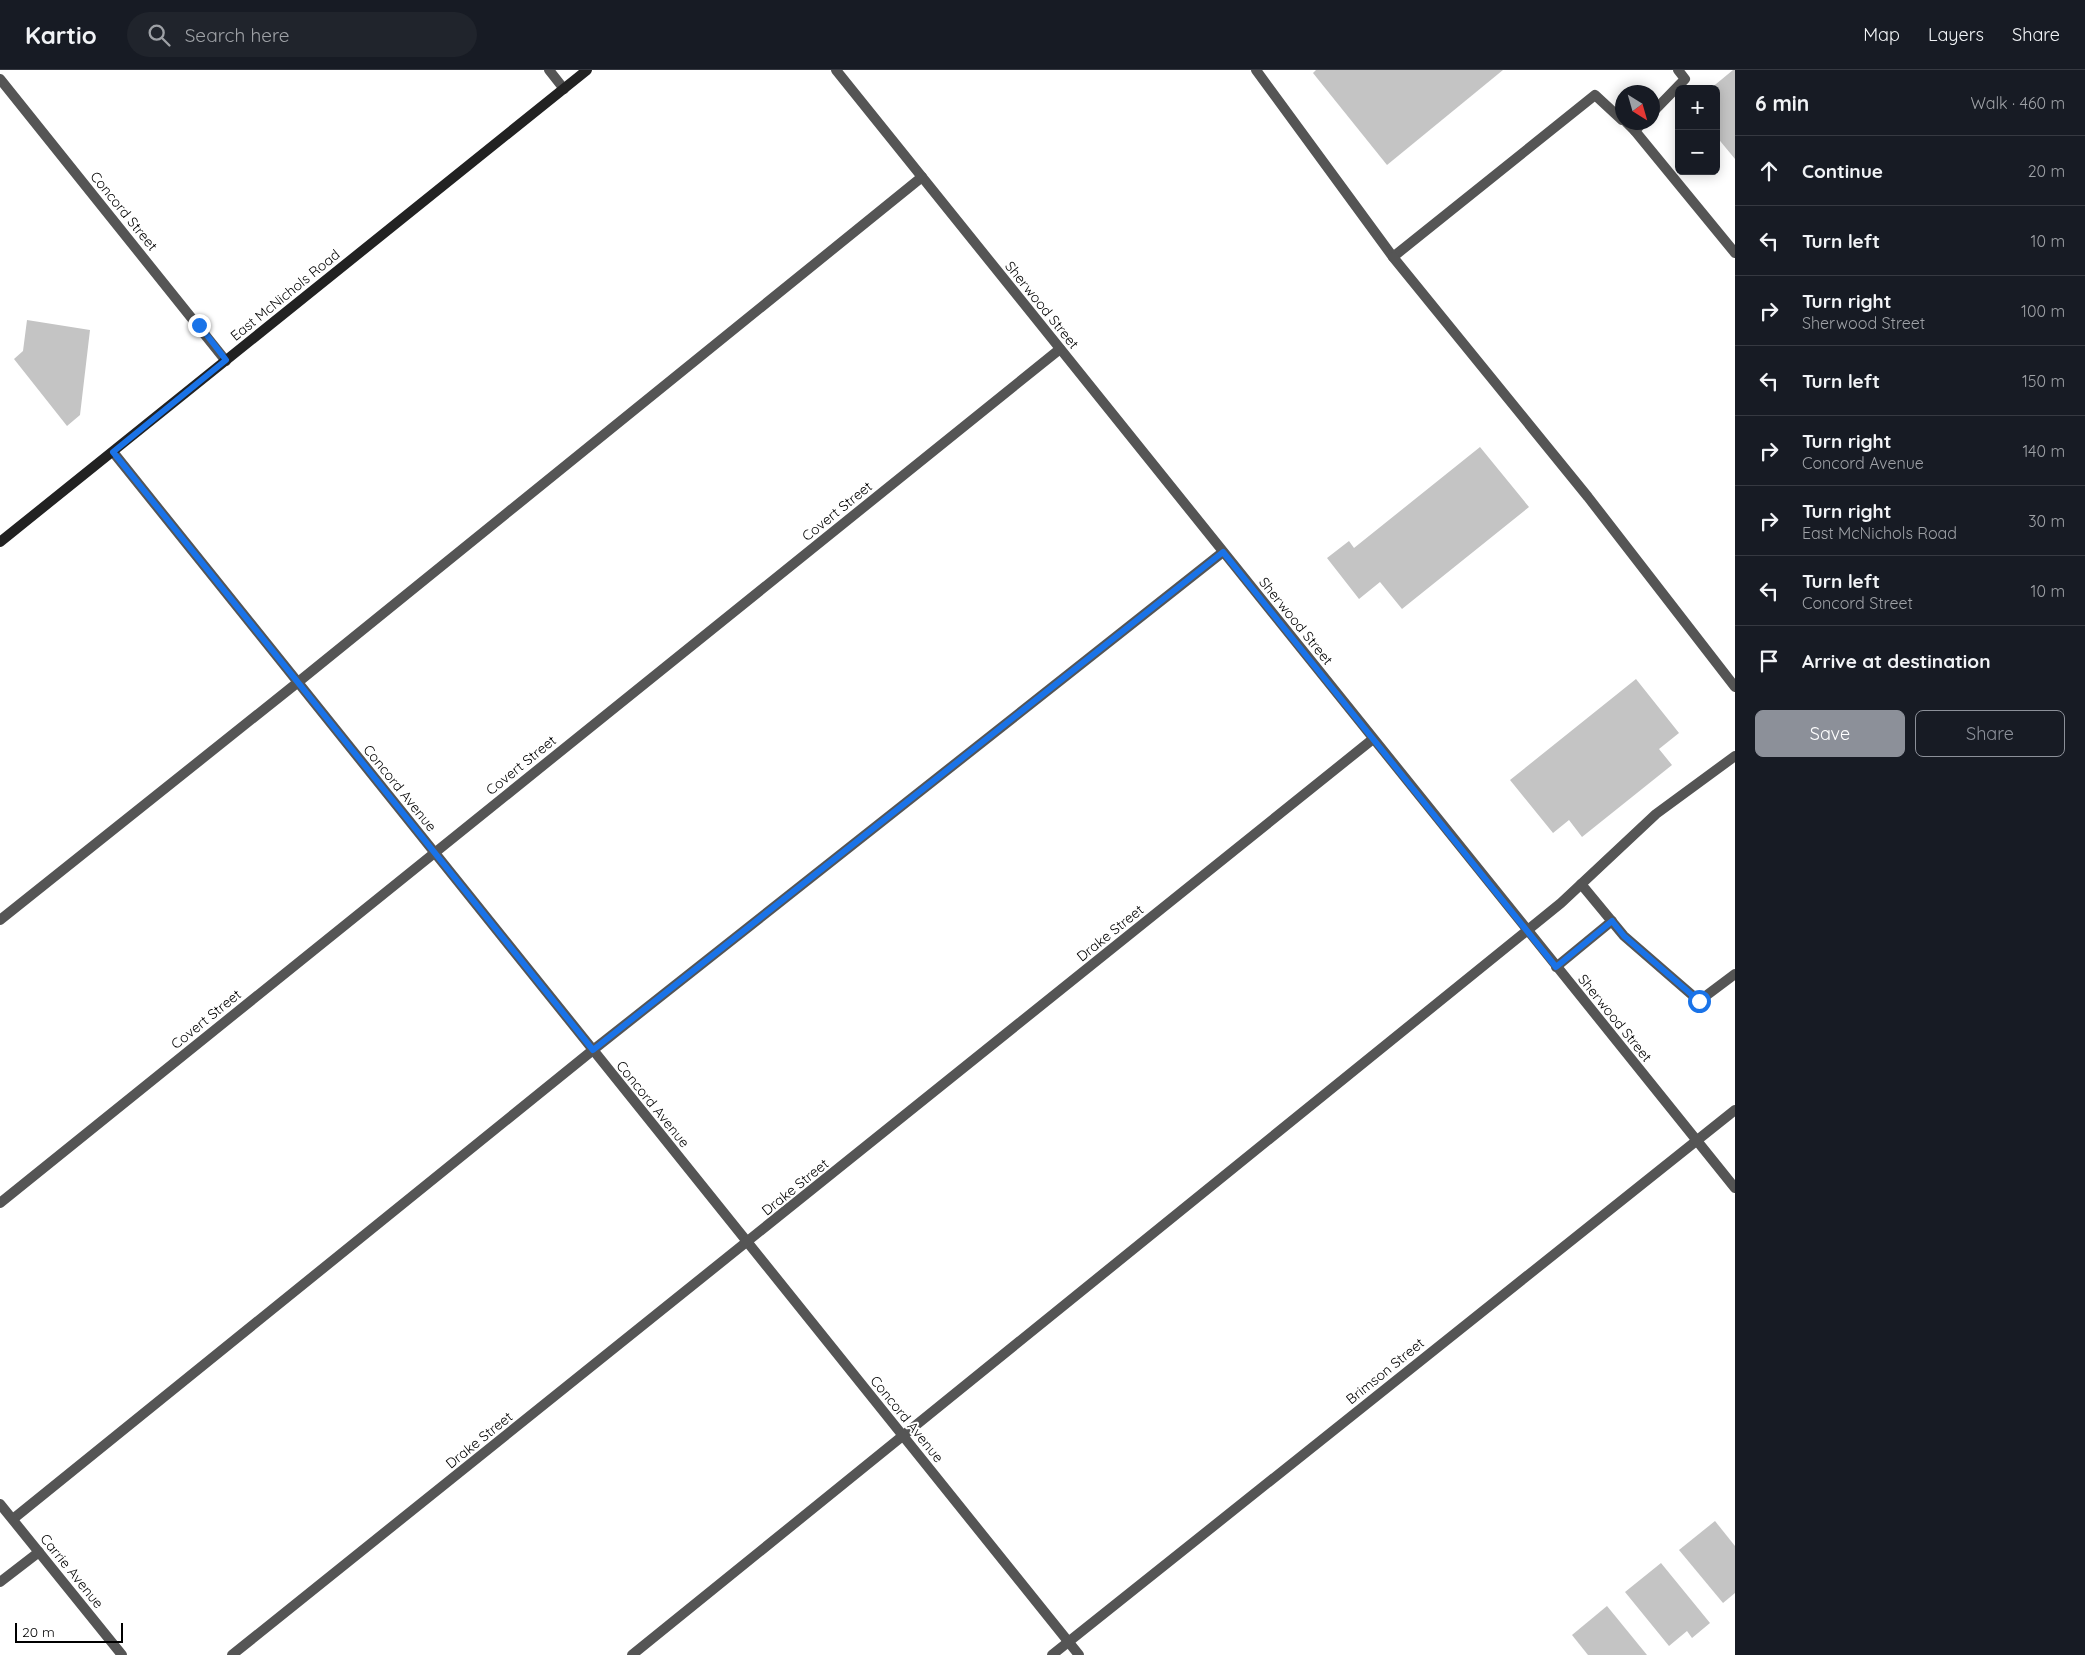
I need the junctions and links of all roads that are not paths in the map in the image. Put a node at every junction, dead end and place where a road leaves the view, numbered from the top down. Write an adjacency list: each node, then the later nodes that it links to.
1 (549, 70): 7 (street)
2 (587, 70): 7 (main road, East McNichols Road)
3 (836, 70): 11 (street, Sherwood Street)
4 (1256, 70): 13 (street)
5 (1678, 70): 8 (street)
6 (0, 79): 15 (street, Concord Street)
7 (564, 89): 15 (main road, East McNichols Road)
8 (1660, 104)
9 (1615, 114): 13 (street)
10 (1635, 131): 12 (street)
11 (922, 177): 14 (street, Sherwood Street); 19 (street)
12 (1735, 254)
13 (1393, 257): 20 (street)
14 (1060, 349): 18 (street, Sherwood Street); 23 (street, Covert Street)
15 (226, 360): 16 (main road, East McNichols Road)
16 (113, 452): 17 (main road, East McNichols Road); 19 (street, Concord Avenue)
17 (0, 542)
18 (1223, 552): 21 (street, Sherwood Street); 30 (street)
19 (297, 683): 23 (street, Concord Avenue); 25 (street)
20 (1735, 687)
21 (1373, 738): 27 (street, Sherwood Street); 35 (street, Drake Street)
22 (1735, 756): 24 (street)
23 (434, 853): 30 (street, Concord Avenue); 34 (street, Covert Street)
24 (1581, 884): 26 (street); 27 (street)
25 (0, 920)
26 (1612, 921): 28 (street); 29 (street)
27 (1527, 931): 28 (street, Sherwood Street); 36 (street)
28 (1556, 967): 32 (street, Sherwood Street)
29 (1735, 974)
30 (593, 1050): 35 (street, Concord Avenue); 38 (street)
31 (1735, 1110): 32 (street, Brimson Street)
32 (1696, 1140): 33 (street, Sherwood Street); 41 (street, Brimson Street)
33 (1735, 1188)
34 (0, 1203)
35 (747, 1243): 36 (street, Concord Avenue); 43 (street, Drake Street)
36 (904, 1437): 41 (street, Concord Avenue); 44 (street)
37 (0, 1504): 38 (street, Carrie Avenue)
38 (13, 1519): 39 (street, Carrie Avenue)
39 (39, 1552): 40 (street); 42 (street, Carrie Avenue)
40 (0, 1582)
41 (1069, 1642): 45 (street, Brimson Street); 46 (street, Concord Avenue)
42 (122, 1655)
43 (232, 1655)
44 (632, 1655)
45 (1052, 1655)
46 (1079, 1655)

